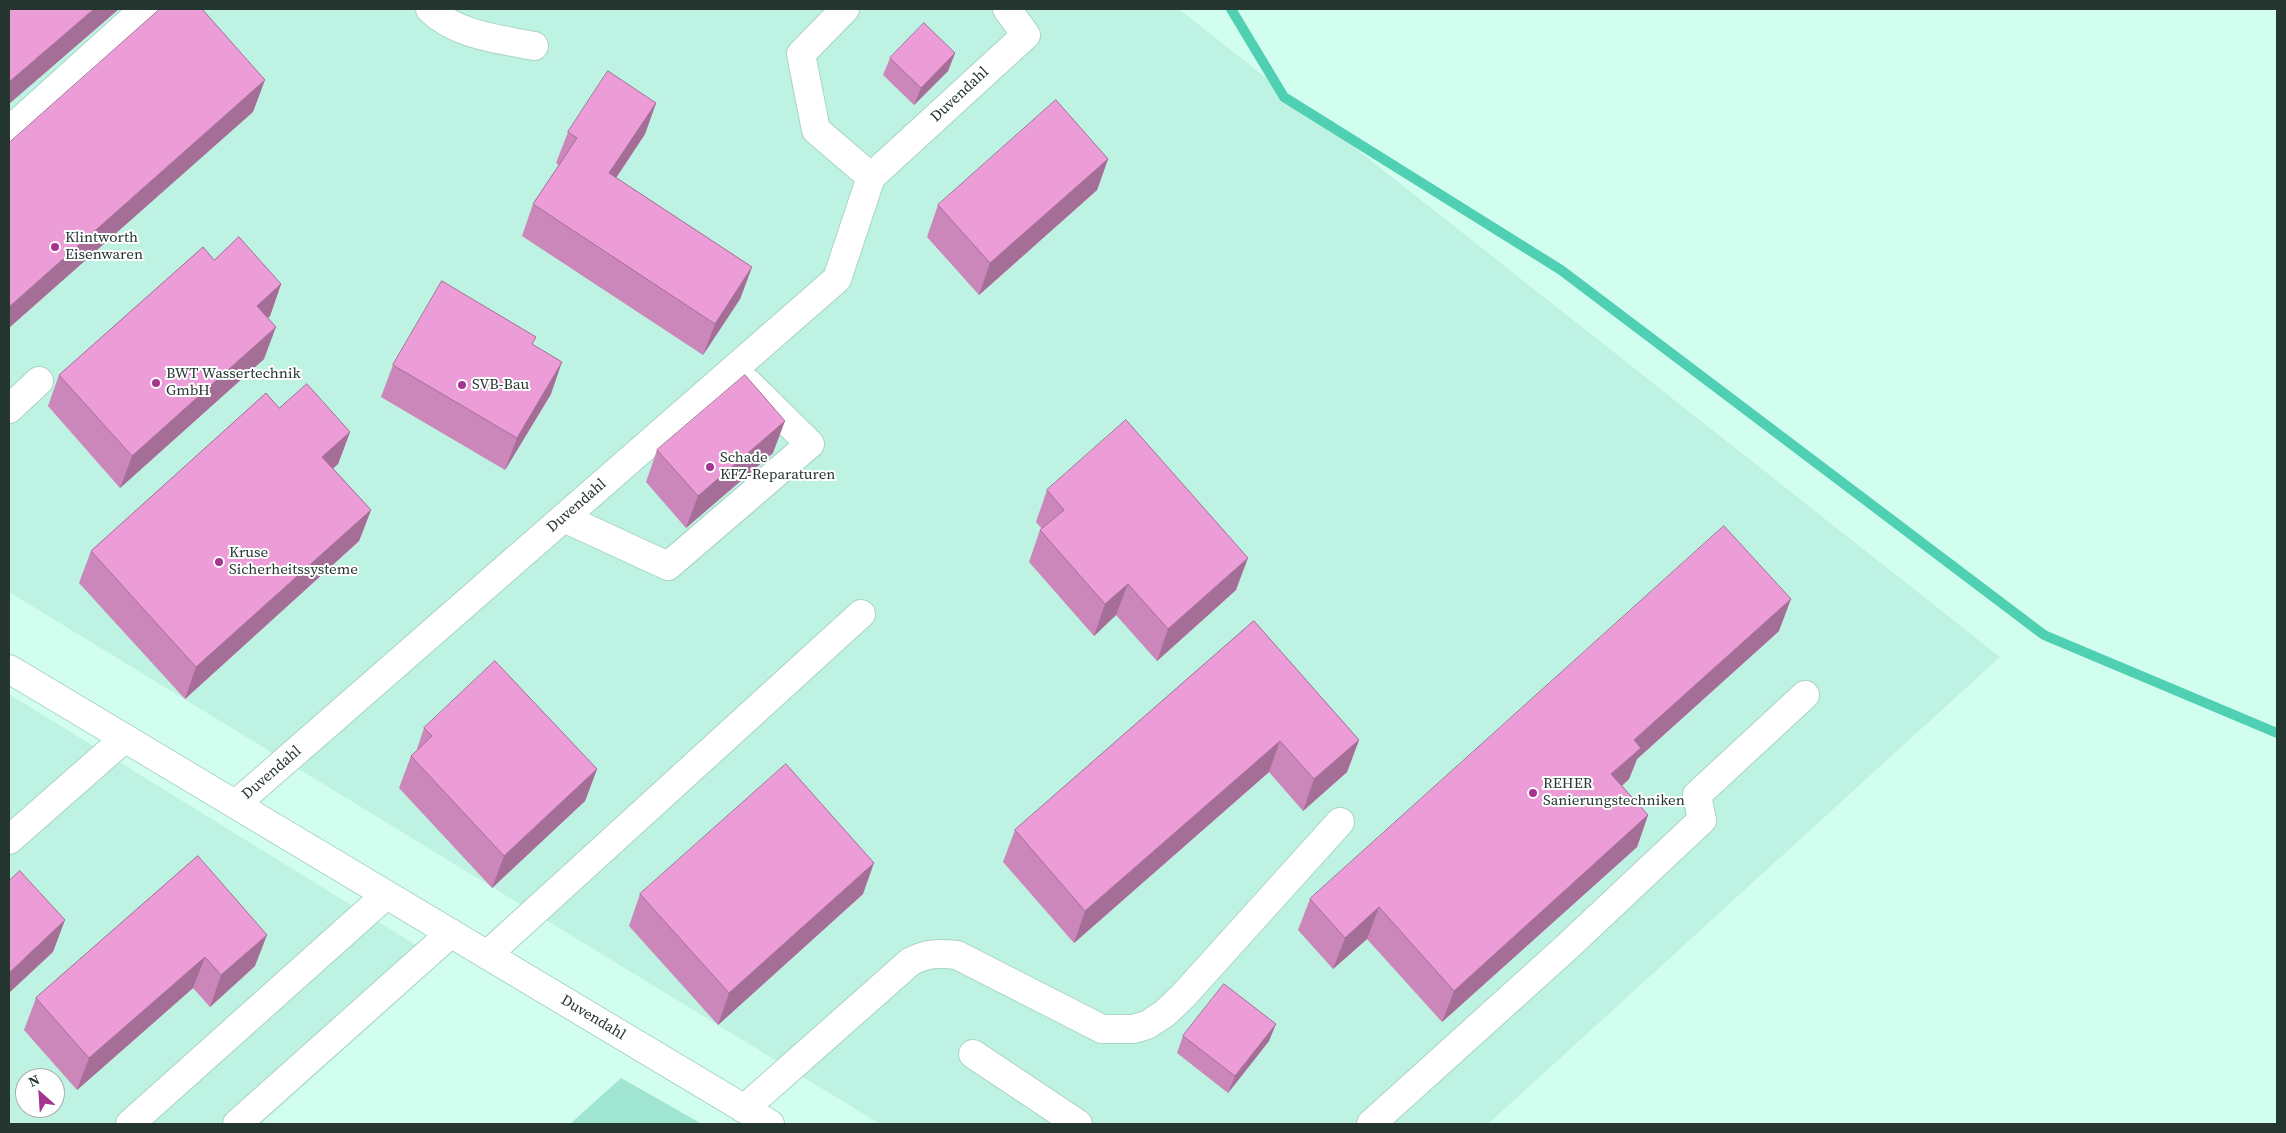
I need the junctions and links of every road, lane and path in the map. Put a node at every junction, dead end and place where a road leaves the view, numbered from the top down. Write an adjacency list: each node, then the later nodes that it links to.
1 (144, 9): 6 (street)
2 (430, 9): 5 (street)
3 (845, 9): 7 (street)
4 (1008, 9): 7 (street, Duvendahl)
5 (534, 46)
6 (9, 131)
7 (871, 177): 8 (street, Duvendahl)
8 (735, 369): 11 (street, Duvendahl); 11 (street)
9 (39, 381): 10 (street)
10 (9, 409)
11 (564, 518): 16 (street, Duvendahl)
12 (861, 614): 21 (street)
13 (9, 668): 15 (street, Duvendahl)
14 (1805, 695): 28 (street)
15 (125, 738): 16 (street, Duvendahl); 18 (street)
16 (236, 804): 19 (street, Duvendahl)
17 (1340, 822): 23 (street)
18 (9, 840)
19 (386, 895): 20 (street, Duvendahl); 24 (street)
20 (451, 933): 21 (street, Duvendahl); 25 (street)
21 (487, 955): 23 (street, Duvendahl)
22 (972, 1054): 27 (street)
23 (744, 1109): 26 (street, Duvendahl)
24 (130, 1124)
25 (237, 1124)
26 (770, 1124)
27 (1078, 1124)
28 (1371, 1124)

